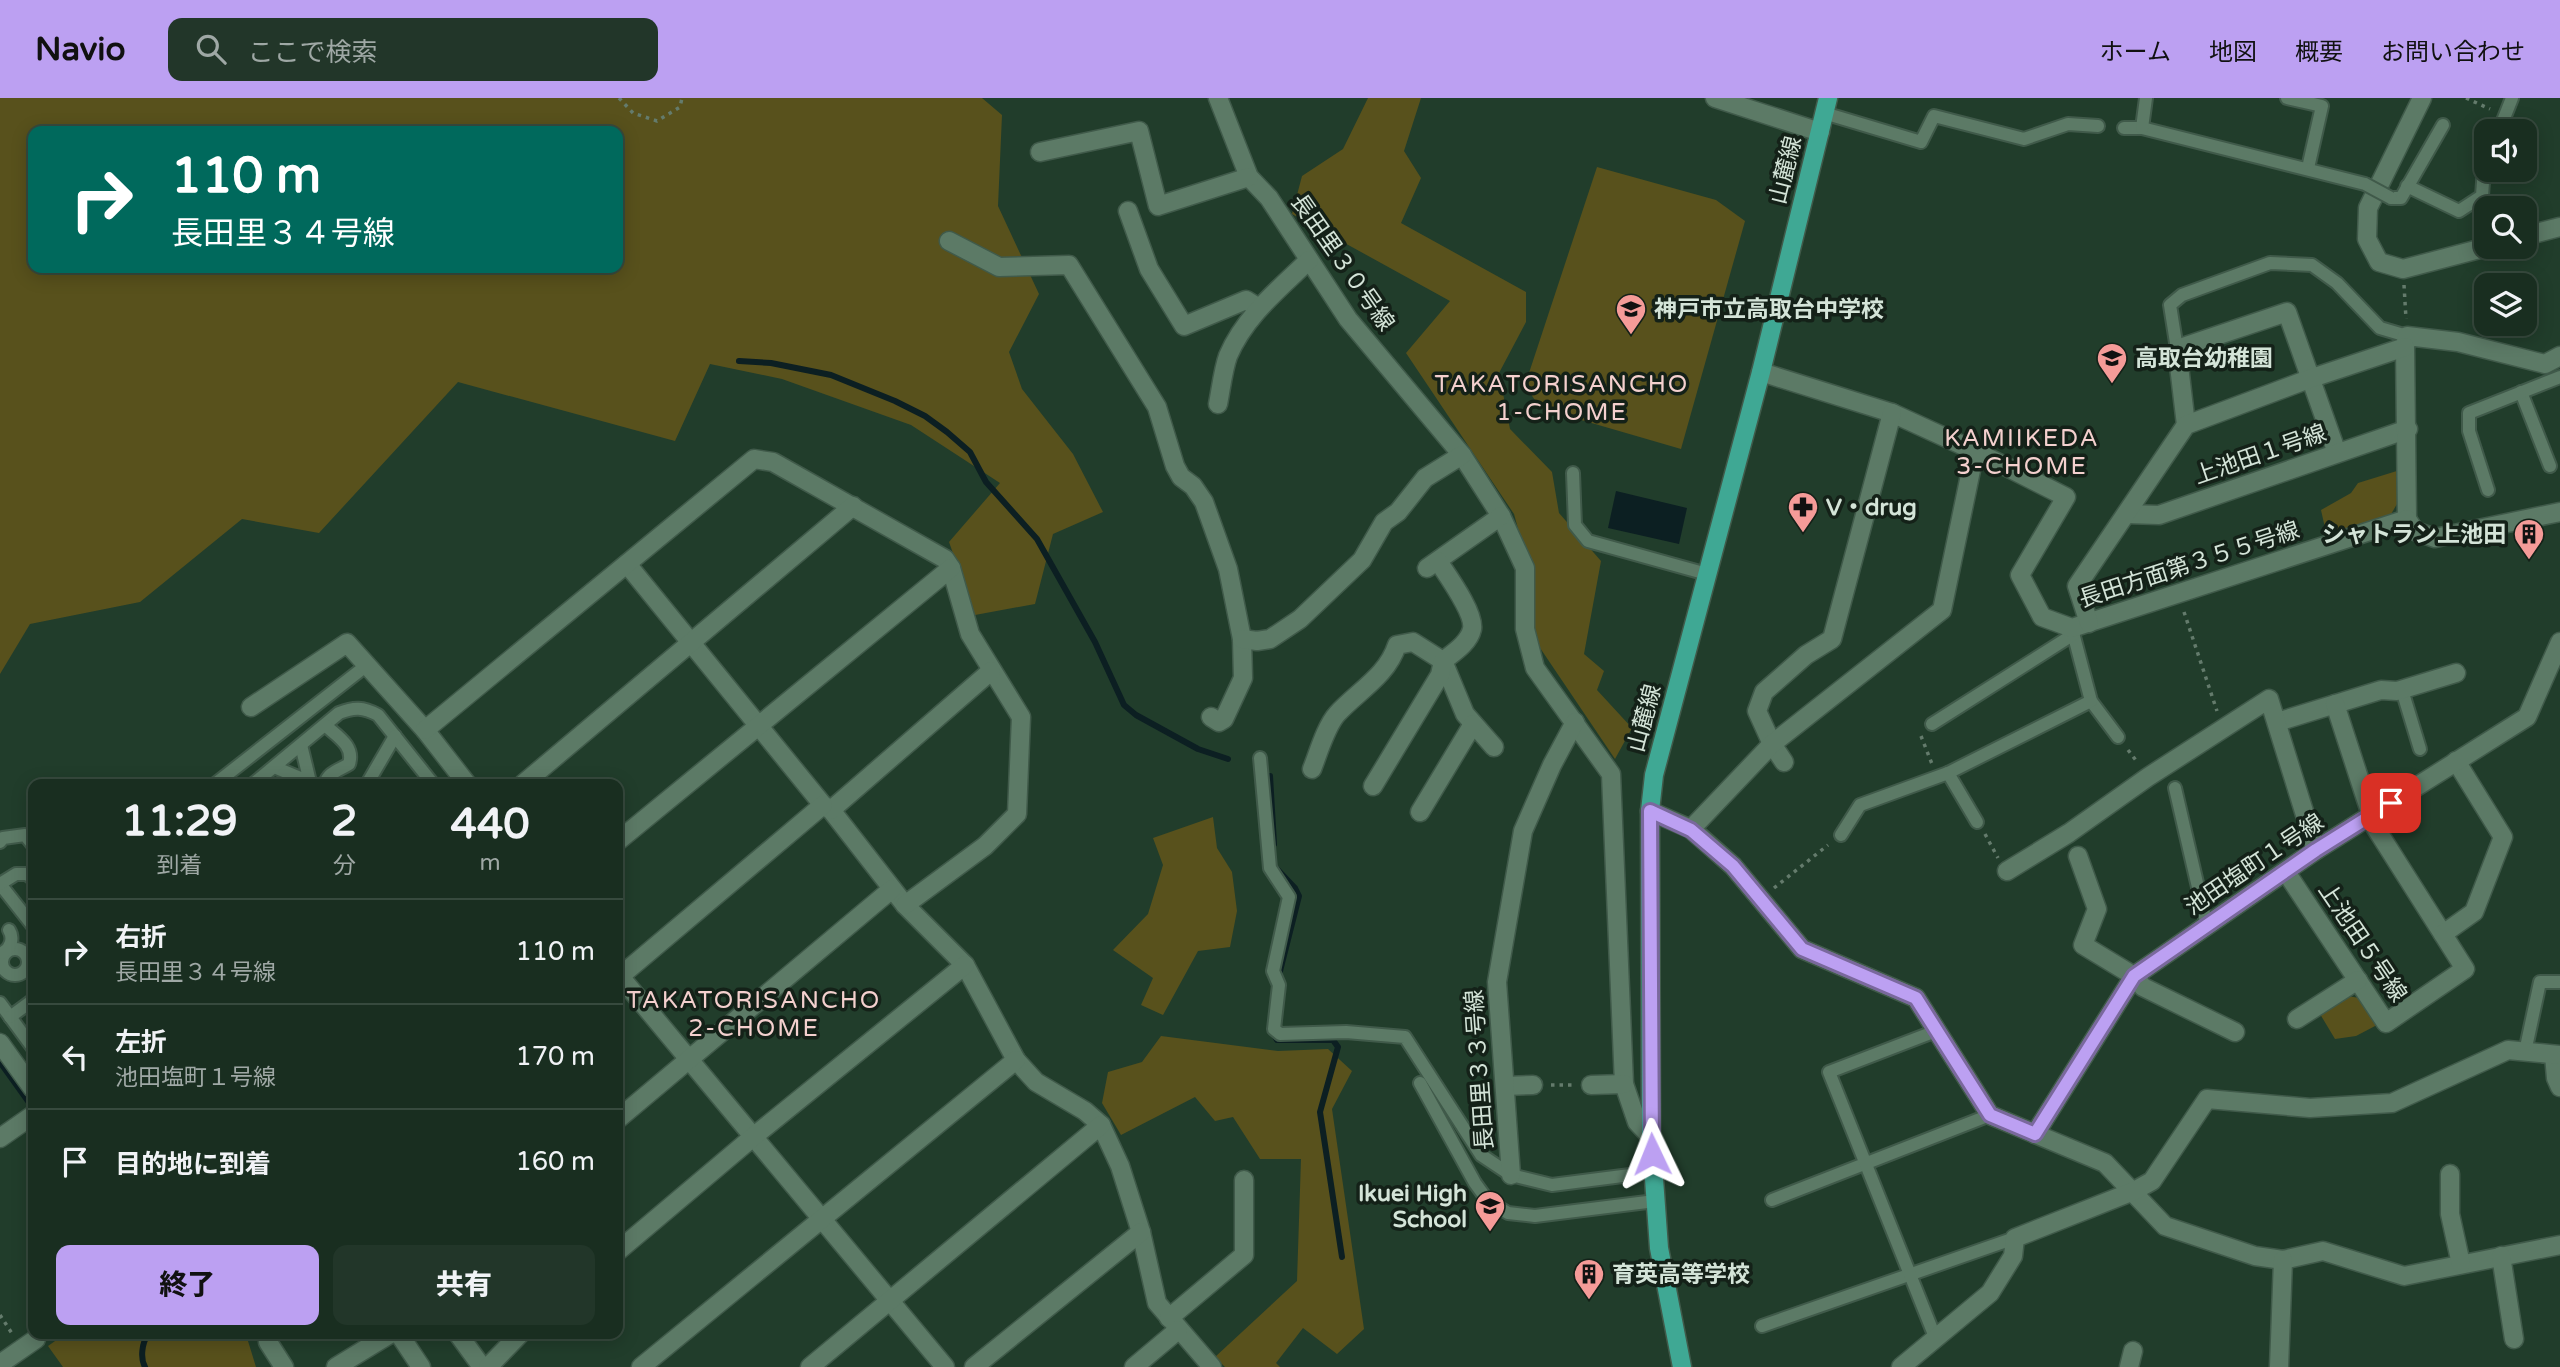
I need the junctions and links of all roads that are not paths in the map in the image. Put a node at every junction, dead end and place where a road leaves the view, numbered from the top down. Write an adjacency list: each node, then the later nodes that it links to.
1 (1218, 98): 16 (street, 長田里３０号線)
2 (1715, 98): 13 (street)
3 (2146, 98): 12 (lane)
4 (2287, 98): 15 (lane)
5 (2422, 98): 23 (street)
6 (2512, 98): 8 (lane)
7 (1826, 106): 10 (lane); 13 (main road, 山麓線)
8 (2504, 119)
9 (2443, 125): 18 (lane)
10 (2098, 126)
11 (2124, 128): 12 (lane)
12 (2142, 128): 15 (lane)
13 (1820, 132): 29 (main road, 山麓線)
14 (1040, 152): 16 (street)
15 (2308, 168): 18 (lane, bridge)
16 (1249, 177): 24 (street, 長田里３０号線)
17 (2483, 182): 18 (lane)
18 (2407, 186)
19 (1128, 211): 25 (street)
20 (2560, 227): 21 (street)
21 (2537, 233)
22 (949, 242): 52 (street)
23 (2474, 250)
24 (1309, 260): 25 (street); 39 (street, 長田里３０号線)
25 (1259, 308): 33 (street)
26 (2406, 342): 27 (lane); 28 (street); 31 (street); 36 (street)
27 (2177, 349): 31 (street); 35 (street)
28 (2560, 356)
29 (1761, 372): 34 (street); 50 (main road, 山麓線)
30 (2560, 377): 32 (lane)
31 (2309, 379): 35 (street); 38 (street)
32 (2521, 392): 40 (lane); 42 (lane)
33 (1218, 404)
34 (1892, 412): 37 (street); 73 (street)
35 (2186, 425): 45 (street)
36 (2408, 429): 38 (street, 上池田１号線); 47 (street)
37 (1975, 451): 51 (street); 73 (street)
38 (2337, 453): 45 (street, 上池田１号線)
39 (1462, 455): 46 (street, 長田里３０号線); 52 (street)
40 (2550, 466)
41 (1573, 473): 50 (lane)
42 (2488, 490)
43 (853, 506): 48 (street); 49 (street); 54 (street)
44 (2560, 512): 47 (street)
45 (2127, 514): 51 (street)
46 (1501, 516): 55 (street); 64 (street, 長田里３０号線)
47 (2407, 519): 51 (street, 長田方面第３５５号線)
48 (627, 564): 54 (street); 70 (street)
49 (951, 568): 57 (street); 69 (street)
50 (1707, 574): 95 (main road, 山麓線)
51 (2078, 628): 60 (lane, 長田方面第３５５号線); 67 (lane, 長田方面第３５５号線)
52 (1242, 639): 63 (street)
53 (2560, 642): 78 (street, 池田塩町１号線)
54 (691, 643): 69 (street); 91 (street)
55 (1443, 661): 66 (street); 81 (street); 92 (street)
56 (367, 665): 62 (street); 70 (street); 83 (lane)
57 (991, 671): 94 (street); 111 (street)
58 (2456, 673): 59 (street)
59 (2402, 690): 61 (street); 76 (lane)
60 (2091, 701): 72 (lane, 長田方面第３５５号線); 82 (lane)
61 (2335, 704): 65 (street); 97 (street, 上池田５号線)
62 (251, 707)
63 (1211, 716)
64 (1576, 722): 140 (street, 長田里３０号線); 143 (street, 長田里３３号線)
65 (2277, 722): 104 (street); 106 (street)
66 (1473, 724): 75 (street); 96 (street)
67 (1932, 724)
68 (325, 725): 71 (lane); 74 (lane); 87 (lane)
69 (757, 725): 94 (street); 101 (street)
70 (425, 730): 90 (street)
71 (395, 736): 88 (lane); 89 (lane)
72 (2118, 737)
73 (1772, 744): 79 (street); 99 (street)
74 (301, 745): 80 (lane); 86 (lane)
75 (1494, 747)
76 (2420, 749)
77 (1260, 758): 156 (lane)
78 (2456, 761): 97 (street, 池田塩町１号線); 116 (street)
79 (1784, 762)
80 (274, 767): 84 (lane); 85 (lane)
81 (1312, 769)
82 (1948, 773): 98 (lane); 100 (lane)
83 (221, 779)
84 (264, 779)
85 (303, 779)
86 (309, 779)
87 (329, 779)
88 (372, 779)
89 (429, 779)
90 (463, 779)
91 (529, 779)
92 (1373, 786)
93 (2175, 788): 114 (lane)
94 (827, 807): 110 (street); 120 (street)
95 (1650, 811): 99 (street); 151 (main road, 山麓線)
96 (1420, 812)
97 (2371, 815): 104 (street, 池田塩町１号線); 116 (street, 上池田５号線)
98 (1977, 822)
99 (1691, 830): 130 (street)
100 (1841, 835)
101 (623, 837)
102 (28, 839): 103 (lane)
103 (0, 842)
104 (2316, 850): 107 (street, 池田塩町１号線)
105 (2078, 856): 121 (street)
106 (2007, 871)
107 (2286, 872): 114 (street, 池田塩町１号線); 123 (street, 上池田５号線)
108 (28, 875): 109 (lane)
109 (0, 884): 112 (lane)
110 (892, 889): 111 (street); 136 (street)
111 (905, 905): 119 (street)
112 (28, 919)
113 (28, 922): 115 (lane)
114 (2207, 926): 121 (street, 池田塩町１号線)
115 (5, 928): 117 (lane)
116 (2443, 934): 123 (street, 上池田５号線)
117 (3, 952): 118 (lane); 122 (lane)
118 (28, 958)
119 (965, 965): 137 (street); 150 (street)
120 (623, 972)
121 (2134, 976): 131 (street); 149 (street, 池田塩町１号線)
122 (28, 978)
123 (2358, 980): 129 (street)
124 (623, 982): 136 (street)
125 (2560, 982): 134 (lane)
126 (0, 1003): 128 (lane)
127 (28, 1004): 128 (lane)
128 (10, 1017): 132 (lane)
129 (2297, 1019)
130 (1936, 1031): 146 (street); 153 (lane)
131 (2235, 1032)
132 (28, 1040)
133 (0, 1043): 138 (street)
134 (2516, 1051): 135 (street); 158 (street)
135 (2557, 1055): 144 (street)
136 (690, 1060): 145 (street); 150 (street)
137 (1016, 1060): 148 (street); 161 (street)
138 (28, 1082)
139 (1420, 1083): 160 (lane)
140 (1623, 1084): 142 (street); 151 (street)
141 (1533, 1085): 143 (street)
142 (1591, 1085)
143 (1505, 1086): 156 (street, 長田里３３号線)
144 (2560, 1087)
145 (623, 1115)
146 (1990, 1115): 149 (street); 153 (lane)
147 (28, 1118): 152 (street)
148 (1101, 1125): 162 (street); 170 (street)
149 (2035, 1134): 158 (street)
150 (753, 1137): 161 (street); 165 (street)
151 (1651, 1137): 160 (main road, 山麓線)
152 (0, 1138)
153 (1865, 1164): 159 (lane); 169 (lane)
154 (1637, 1174): 156 (lane, 長田里３３号線)
155 (2450, 1174): 168 (street)
156 (1511, 1175)
157 (1244, 1180): 171 (street)
158 (2134, 1191): 163 (street); 167 (street)
159 (1772, 1200)
160 (1655, 1201): 193 (main road, 山麓線)
161 (821, 1221): 170 (street); 187 (street)
162 (1140, 1232): 171 (street); 190 (street)
163 (2015, 1238): 169 (lane); 173 (street)
164 (2560, 1245): 166 (street)
165 (623, 1247)
166 (2501, 1256): 168 (street); 180 (street)
167 (2284, 1259): 168 (street); 195 (street)
168 (2461, 1264)
169 (1910, 1275): 172 (lane); 173 (lane)
170 (888, 1301): 188 (street); 189 (street)
171 (1173, 1324): 191 (street); 192 (street)
172 (1762, 1326)
173 (1935, 1337): 194 (street)
174 (36, 1339): 181 (street)
175 (269, 1339): 182 (street)
176 (382, 1339): 183 (street)
177 (402, 1339): 184 (street)
178 (462, 1339): 185 (street)
179 (515, 1339): 186 (street)
180 (2514, 1339)
181 (0, 1364)
182 (285, 1367)
183 (336, 1367)
184 (421, 1367)
185 (482, 1367)
186 (488, 1367)
187 (641, 1367)
188 (810, 1367)
189 (945, 1367)
190 (974, 1367)
191 (1134, 1367)
192 (1212, 1367)
193 (1682, 1367)
194 (1901, 1367)
195 (2279, 1367)

